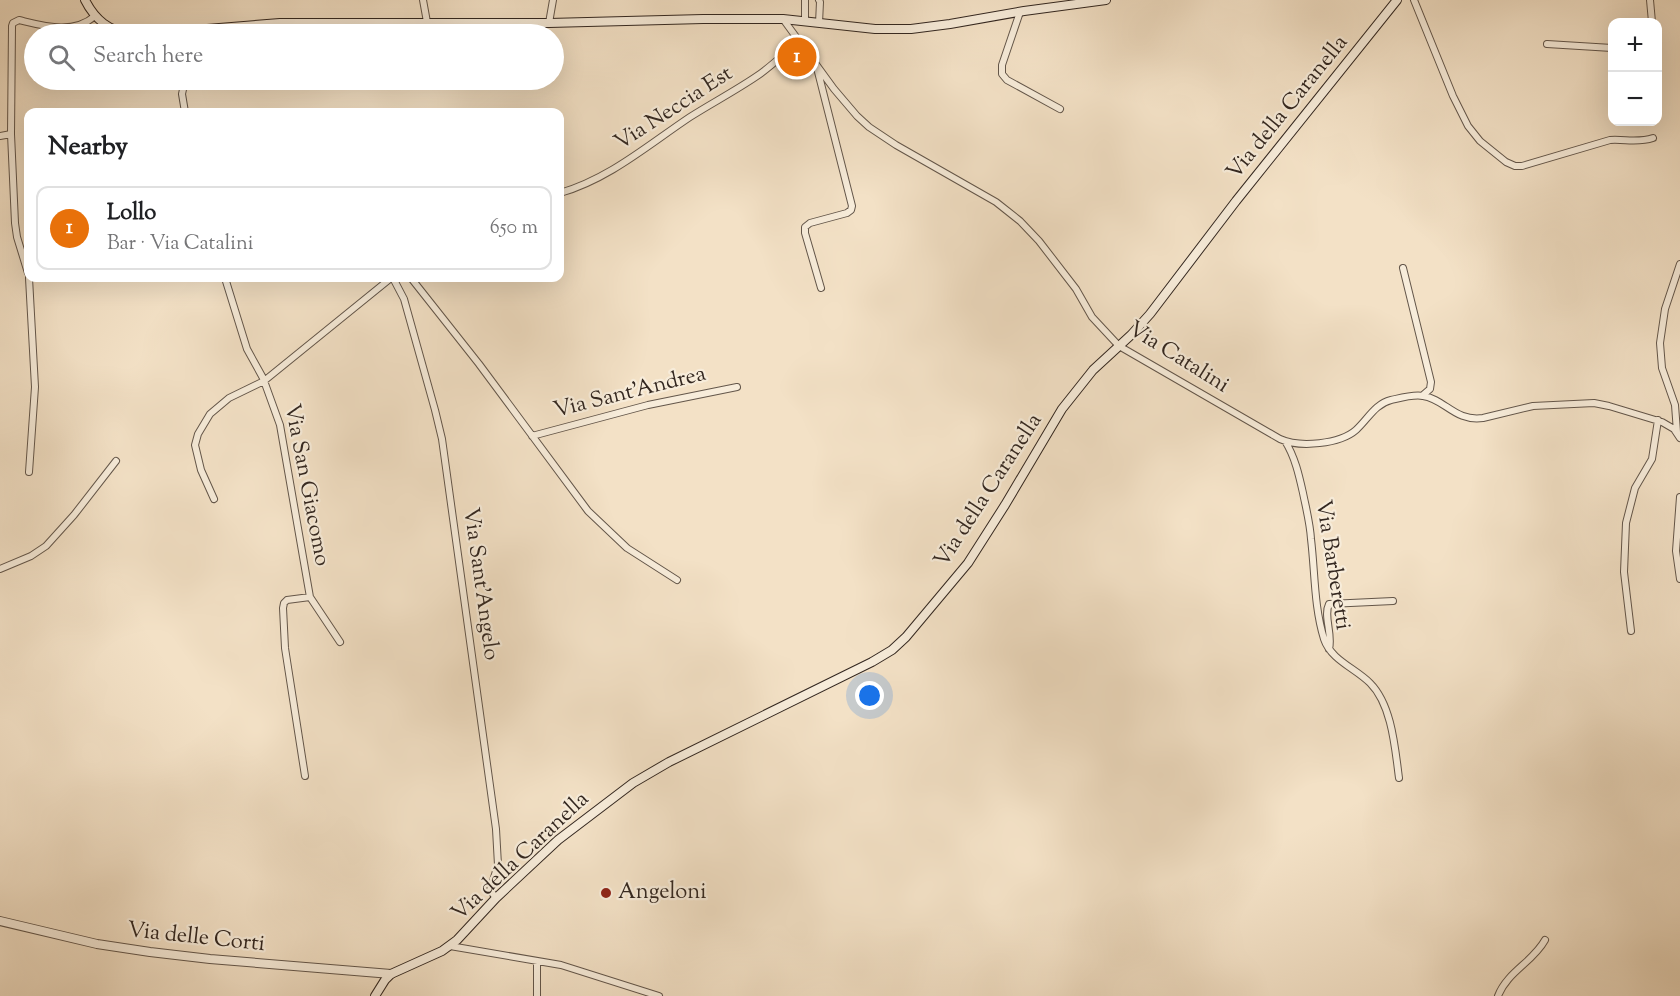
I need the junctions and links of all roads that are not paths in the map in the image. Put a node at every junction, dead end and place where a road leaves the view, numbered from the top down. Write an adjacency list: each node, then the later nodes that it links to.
1 (85, 0): 11 (main road)
2 (423, 0): 15 (street)
3 (553, 0): 16 (street)
4 (805, 0): 14 (street)
5 (1106, 0): 10 (main road)
6 (1397, 0): 42 (main road, Via della Caranella)
7 (1414, 0): 31 (street)
8 (1650, 0): 12 (street)
9 (821, 1): 17 (street)
10 (1020, 12): 17 (main road); 28 (street)
11 (95, 16): 19 (street); 20 (main road)
12 (1652, 18)
13 (783, 19): 14 (main road); 16 (main road); 22 (street, Via Catalini)
14 (805, 21): 17 (main road)
15 (427, 22): 16 (main road); 21 (main road)
16 (549, 22)
17 (819, 23)
18 (35, 24): 29 (street)
19 (81, 24)
20 (103, 24)
21 (254, 24)
22 (799, 40): 25 (street, Via Catalini); 32 (street, Via Neccia Est)
23 (1547, 44): 24 (street)
24 (1608, 48)
25 (816, 64): 41 (street); 42 (street, Via Catalini)
26 (183, 90): 27 (street)
27 (184, 108)
28 (1060, 109)
29 (11, 134): 30 (street); 33 (street)
30 (0, 136)
31 (1653, 138)
32 (564, 192)
33 (24, 259)
34 (1680, 264): 47 (street)
35 (1403, 268): 45 (street)
36 (29, 282): 51 (street)
37 (226, 282): 43 (street, Via San Giacomo)
38 (387, 282): 43 (street)
39 (394, 282): 64 (street, Via Sant'Angelo)
40 (414, 282): 48 (street, Via Sant'Andrea)
41 (821, 288)
42 (1119, 346): 49 (street, Via Catalini); 64 (main road, Via della Caranella)
43 (264, 381): 53 (street); 57 (street, Via San Giacomo)
44 (737, 387): 48 (street, Via Sant'Andrea)
45 (1423, 395): 46 (street); 49 (street, Via Catalini)
46 (1658, 420): 47 (street); 59 (street)
47 (1679, 435)
48 (532, 436): 56 (street, Via Sant'Andrea)
49 (1285, 441): 61 (street, Via Barberetti)
50 (117, 461): 54 (street)
51 (29, 472)
52 (1680, 497): 55 (street)
53 (214, 499)
54 (0, 569)
55 (1680, 579)
56 (677, 580)
57 (310, 597): 60 (street, Via San Giacomo); 62 (street, Via San Giacomo)
58 (1394, 601): 61 (street)
59 (1631, 631)
60 (340, 642)
61 (1329, 649): 63 (street, Via Barberetti)
62 (305, 776)
63 (1399, 778)
64 (496, 898): 67 (main road, Via della Caranella)
65 (0, 921): 69 (street, Via delle Corti)
66 (1545, 940): 73 (street)
67 (450, 945): 68 (street); 69 (main road, Via della Caranella)
68 (537, 961): 71 (street); 72 (street)
69 (391, 974): 70 (main road, Via della Caranella)
70 (375, 996)
71 (537, 996)
72 (659, 996)
73 (1498, 996)

